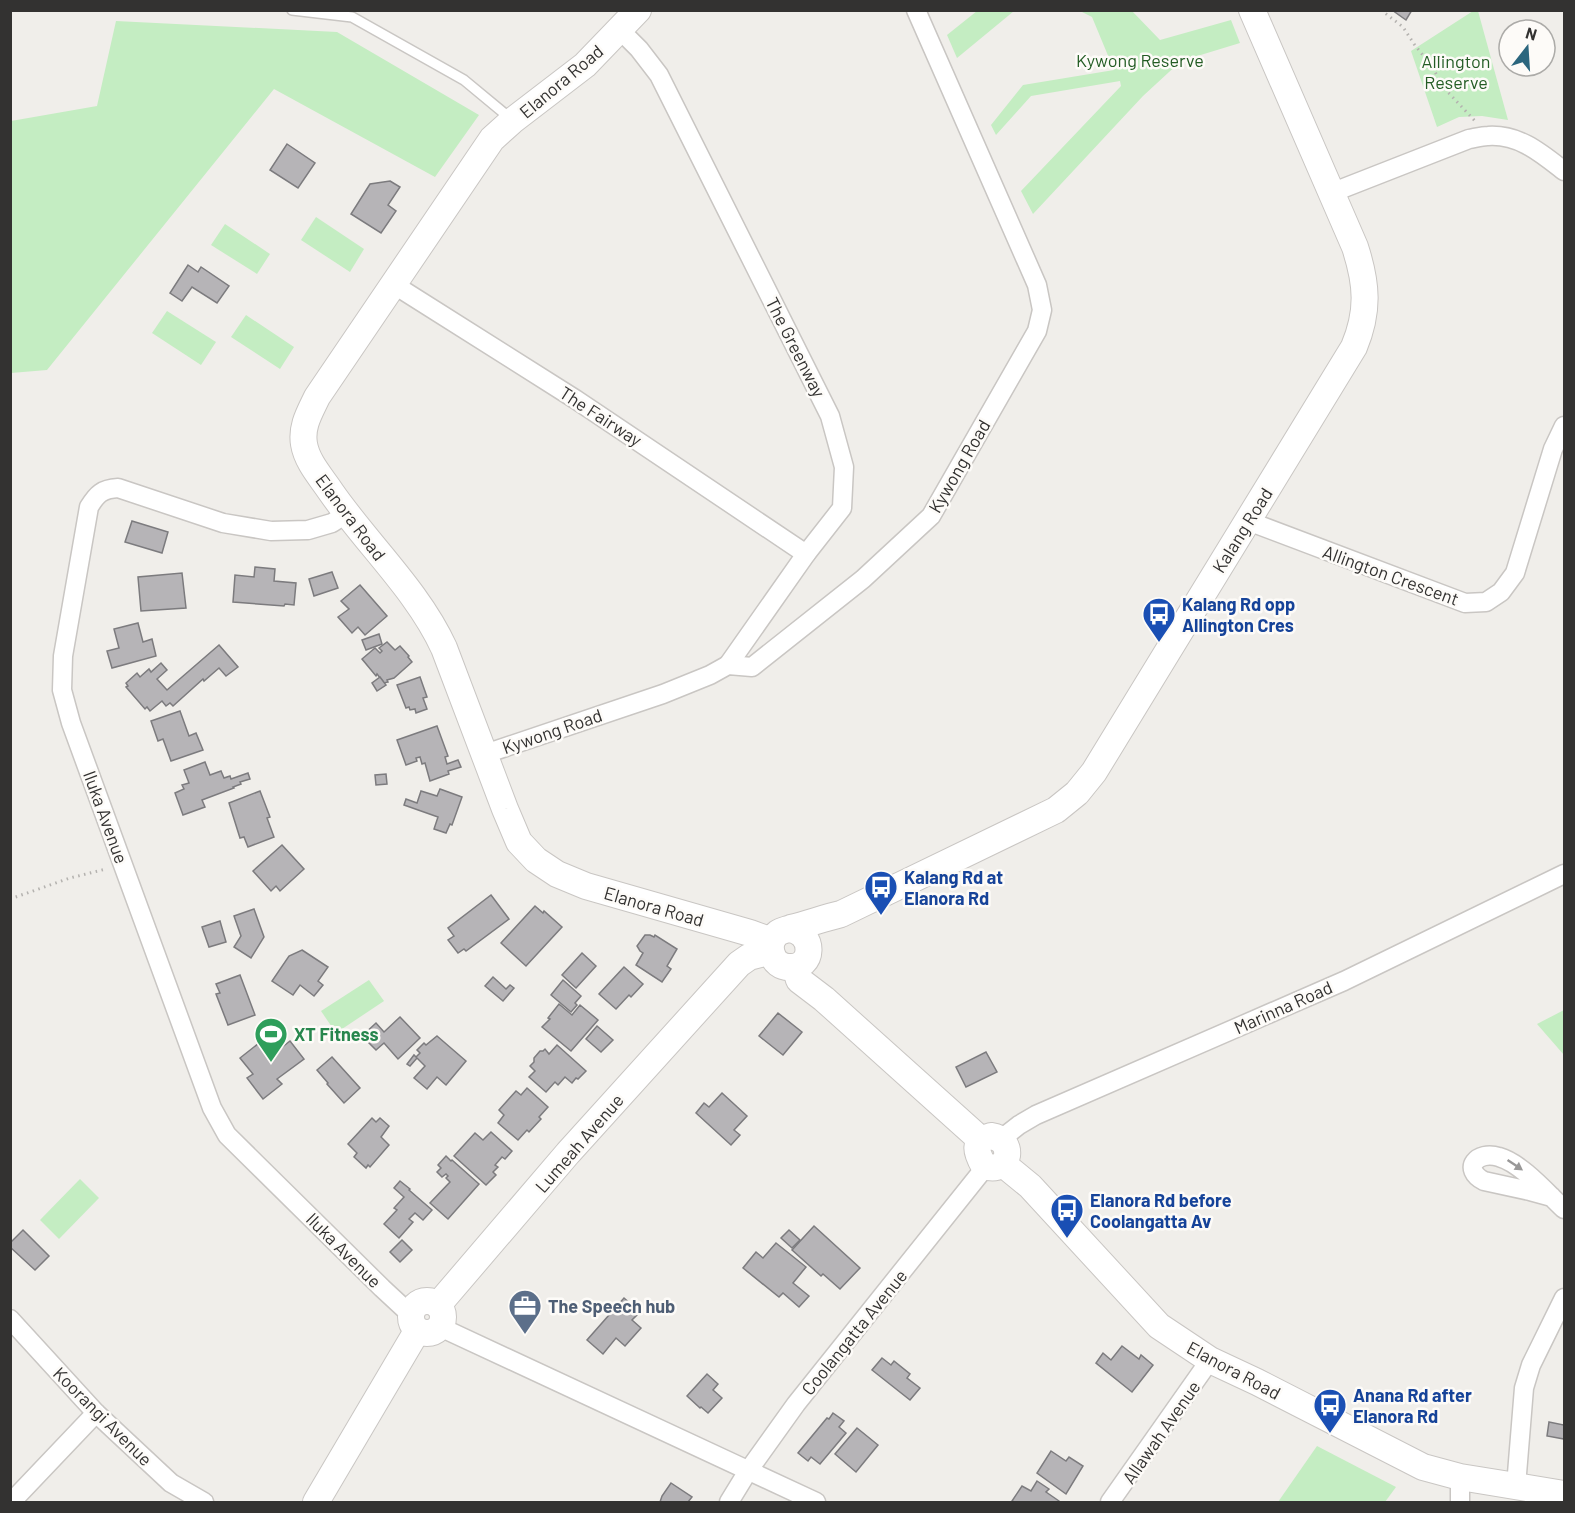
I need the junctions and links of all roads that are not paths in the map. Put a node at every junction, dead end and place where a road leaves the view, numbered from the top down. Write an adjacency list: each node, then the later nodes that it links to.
1 (292, 10): 6 (lane)
2 (638, 10): 5 (street, Elanora Road)
3 (916, 10): 14 (street, Kywong Road)
4 (1252, 10): 8 (street, Kalang Road)
5 (620, 30): 6 (street, Elanora Road); 13 (street, The Greenway)
6 (512, 121): 9 (street, Elanora Road)
7 (1564, 171): 8 (street)
8 (1331, 193): 12 (street, Kalang Road)
9 (393, 284): 11 (street, Elanora Road); 13 (street, The Fairway)
10 (1564, 426): 12 (street, Allington Crescent)
11 (346, 514): 15 (street, Elanora Road); 24 (street, Iluka Avenue)
12 (1248, 521): 18 (street, Kalang Road)
13 (806, 554): 14 (street, The Greenway)
14 (728, 665): 15 (street, Kywong Road)
15 (485, 754): 17 (street, Elanora Road)
16 (1564, 874): 20 (street, Marinna Road)
17 (720, 925): 18 (street, Elanora Road); 19 (street)
18 (790, 947): 19 (street, Kalang Road); 20 (street)
19 (722, 983): 24 (street, Lumeah Avenue)
20 (991, 1140): 21 (street)
21 (994, 1165): 25 (street, Elanora Road); 27 (street, Coolangatta Avenue)
22 (1564, 1298): 29 (street)
23 (10, 1319): 26 (street, Koorangi Avenue)
24 (426, 1319): 27 (street, Iluka Avenue); 33 (street, Lumeah Avenue)
25 (1210, 1360): 28 (street, Elanora Road); 36 (street, Allawah Avenue)
26 (96, 1413): 31 (street); 32 (street, Koorangi Avenue)
27 (748, 1471): 34 (street, Coolangatta Avenue); 35 (street, Iluka Avenue)
28 (1460, 1477): 29 (street, Elanora Road); 37 (street)
29 (1516, 1486): 30 (street, Elanora Road)
30 (1564, 1494)
31 (12, 1503)
32 (204, 1503)
33 (316, 1503)
34 (729, 1503)
35 (816, 1503)
36 (1110, 1503)
37 (1460, 1503)

